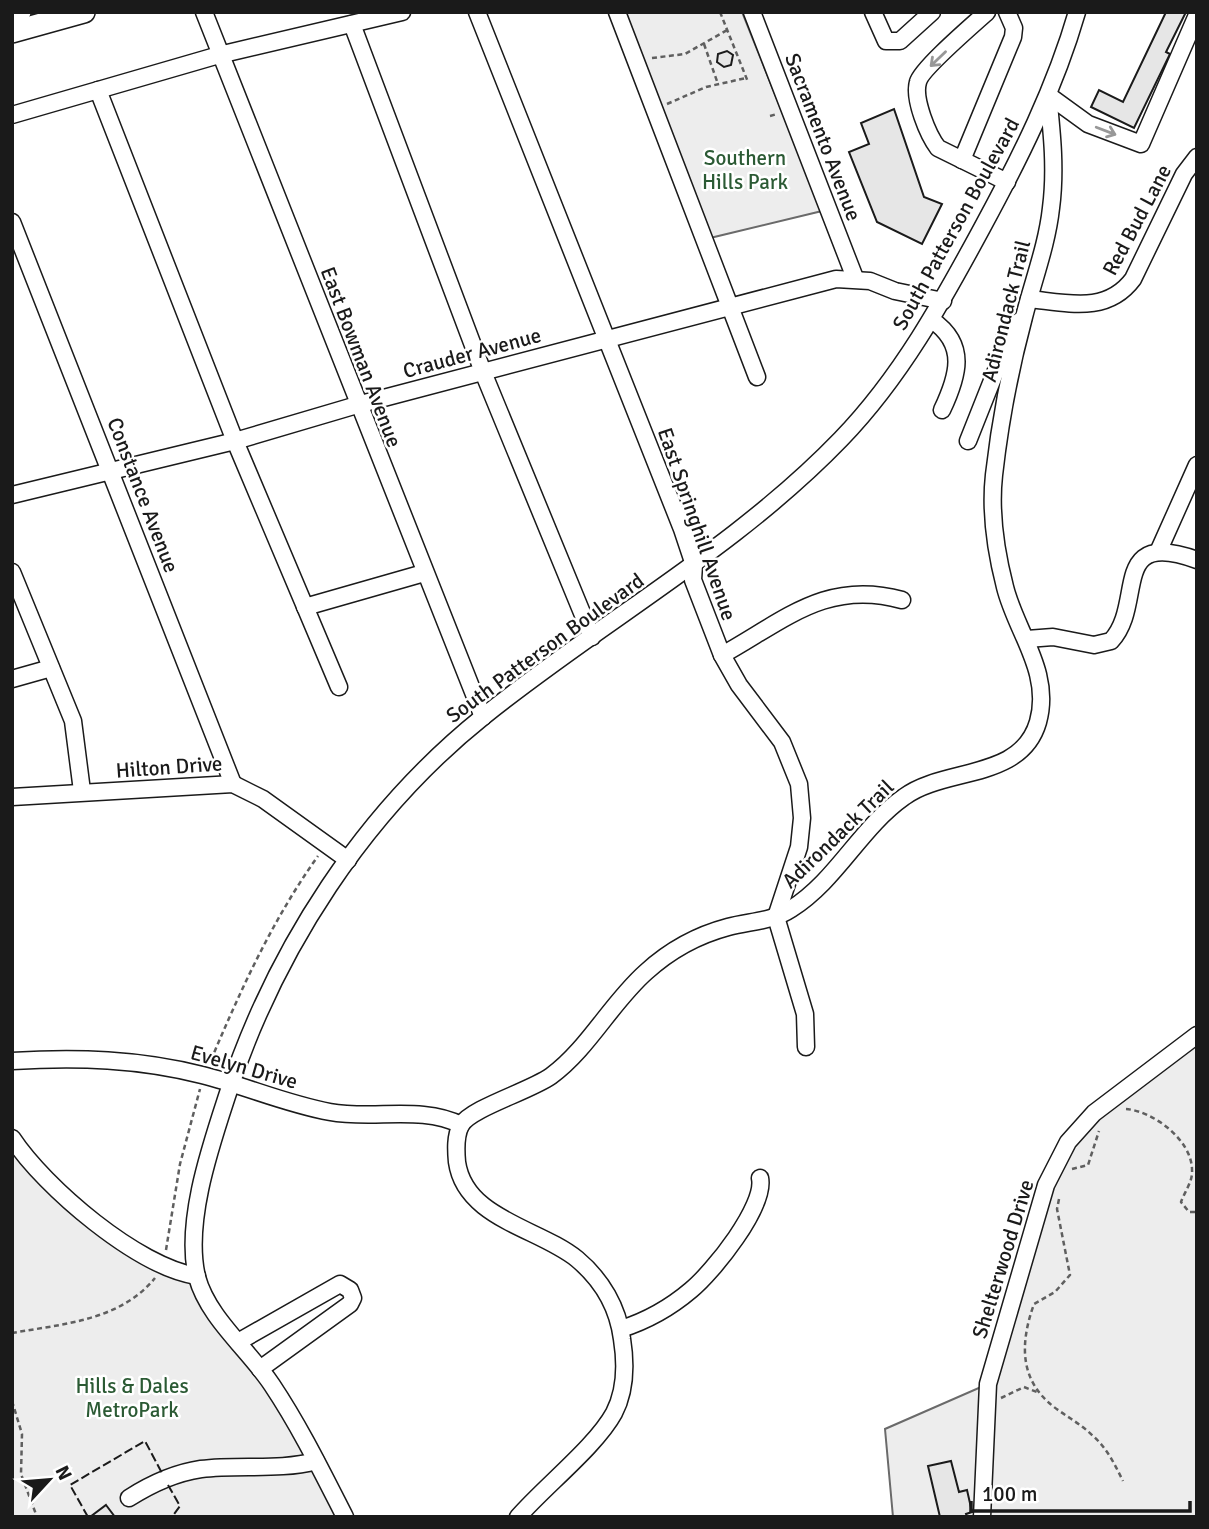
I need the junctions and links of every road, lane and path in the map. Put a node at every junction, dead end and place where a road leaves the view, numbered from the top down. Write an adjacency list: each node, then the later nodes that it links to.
1 (20, 12): 15 (main road)
2 (84, 12): 18 (main road)
3 (204, 12): 20 (street, East Bowman Avenue)
4 (402, 12): 16 (street)
5 (477, 12): 37 (street, East Springhill Avenue)
6 (617, 12): 25 (street)
7 (720, 12): 17 (path)
8 (752, 12): 31 (street, Sacramento Avenue)
9 (873, 12): 10 (street)
10 (932, 12)
11 (987, 12): 28 (street, one-way to 28)
12 (1007, 12): 28 (street)
13 (1076, 12): 24 (street, South Patterson Boulevard)
14 (1197, 15): 24 (street, one-way to 14)
15 (12, 16)
16 (352, 24): 20 (street); 38 (street)
17 (729, 29): 19 (path); 22 (path)
18 (12, 32)
19 (704, 44): 21 (path); 22 (path)
20 (219, 55): 23 (street); 40 (street, East Bowman Avenue)
21 (649, 59)
22 (718, 85): 25 (path)
23 (98, 90): 26 (street); 42 (street)
24 (1048, 95): 29 (street, South Patterson Boulevard); 32 (street, Adirondack Trail)
25 (653, 107): 34 (street)
26 (12, 115)
27 (1197, 157): 32 (street, Red Bud Lane)
28 (962, 160): 29 (street)
29 (1007, 182): 33 (street, South Patterson Boulevard)
30 (12, 222): 45 (street, Constance Avenue)
31 (855, 278): 33 (street, Crauder Avenue); 34 (street, Crauder Avenue)
32 (1029, 299): 35 (street, Adirondack Trail)
33 (943, 301): 36 (street, South Patterson Boulevard)
34 (729, 305): 37 (street, Crauder Avenue); 39 (street)
35 (1023, 319): 43 (street); 55 (street, Adirondack Trail)
36 (932, 320): 41 (street); 49 (street, South Patterson Boulevard)
37 (607, 339): 38 (street, Crauder Avenue); 49 (street, East Springhill Avenue)
38 (483, 372): 40 (street, Crauder Avenue); 54 (street)
39 (757, 377)
40 (358, 405): 42 (street, Crauder Avenue); 51 (street, East Bowman Avenue)
41 (942, 410)
42 (235, 441): 45 (street, Crauder Avenue); 53 (street)
43 (968, 441)
44 (1197, 466): 47 (street)
45 (111, 471): 46 (street, Crauder Avenue); 61 (street, Constance Avenue)
46 (12, 495)
47 (1159, 550): 48 (street); 55 (street)
48 (1197, 560)
49 (694, 565): 54 (street, South Patterson Boulevard); 56 (street, East Springhill Avenue)
50 (12, 572): 57 (street)
51 (425, 573): 53 (street); 60 (street, East Bowman Avenue)
52 (902, 600): 56 (street)
53 (305, 607): 59 (street)
54 (593, 637): 60 (street, South Patterson Boulevard)
55 (1027, 639): 66 (street, Adirondack Trail)
56 (722, 655): 66 (street, East Springhill Avenue)
57 (51, 668): 58 (street); 62 (street)
58 (12, 679)
59 (339, 687)
60 (483, 717): 65 (street, South Patterson Boulevard)
61 (233, 784): 62 (street, Hilton Drive); 64 (street, Hilton Drive)
62 (82, 791): 63 (street, Hilton Drive)
63 (12, 797)
64 (326, 845): 65 (street, Hilton Drive); 70 (path)
65 (348, 860): 71 (street, South Patterson Boulevard)
66 (776, 917): 68 (street); 73 (street, Adirondack Trail)
67 (1197, 1035): 88 (street, Shelterwood Drive)
68 (806, 1047)
69 (12, 1061): 70 (street, Evelyn Drive)
70 (205, 1075): 71 (street, Evelyn Drive); 80 (path)
71 (231, 1084): 73 (street, Evelyn Drive); 81 (street, South Patterson Boulevard)
72 (1121, 1109): 79 (path)
73 (461, 1125): 82 (street)
74 (1099, 1126): 76 (path)
75 (12, 1138): 80 (street)
76 (1067, 1171)
77 (760, 1178): 82 (street)
78 (1059, 1196): 86 (path)
79 (1197, 1212)
80 (164, 1267): 81 (street); 83 (path)
81 (197, 1276): 84 (street, South Patterson Boulevard)
82 (621, 1329): 94 (street)
83 (12, 1333)
84 (239, 1342): 85 (street, South Patterson Boulevard); 85 (street)
85 (260, 1369): 89 (street, South Patterson Boulevard)
86 (1037, 1392): 88 (path); 90 (path)
87 (12, 1401): 92 (path)
88 (987, 1407): 95 (street, Shelterwood Drive)
89 (316, 1461): 91 (street); 93 (street, South Patterson Boulevard)
90 (1123, 1481)
91 (129, 1497)
92 (37, 1517)
93 (345, 1517)
94 (518, 1517)
95 (982, 1517)

